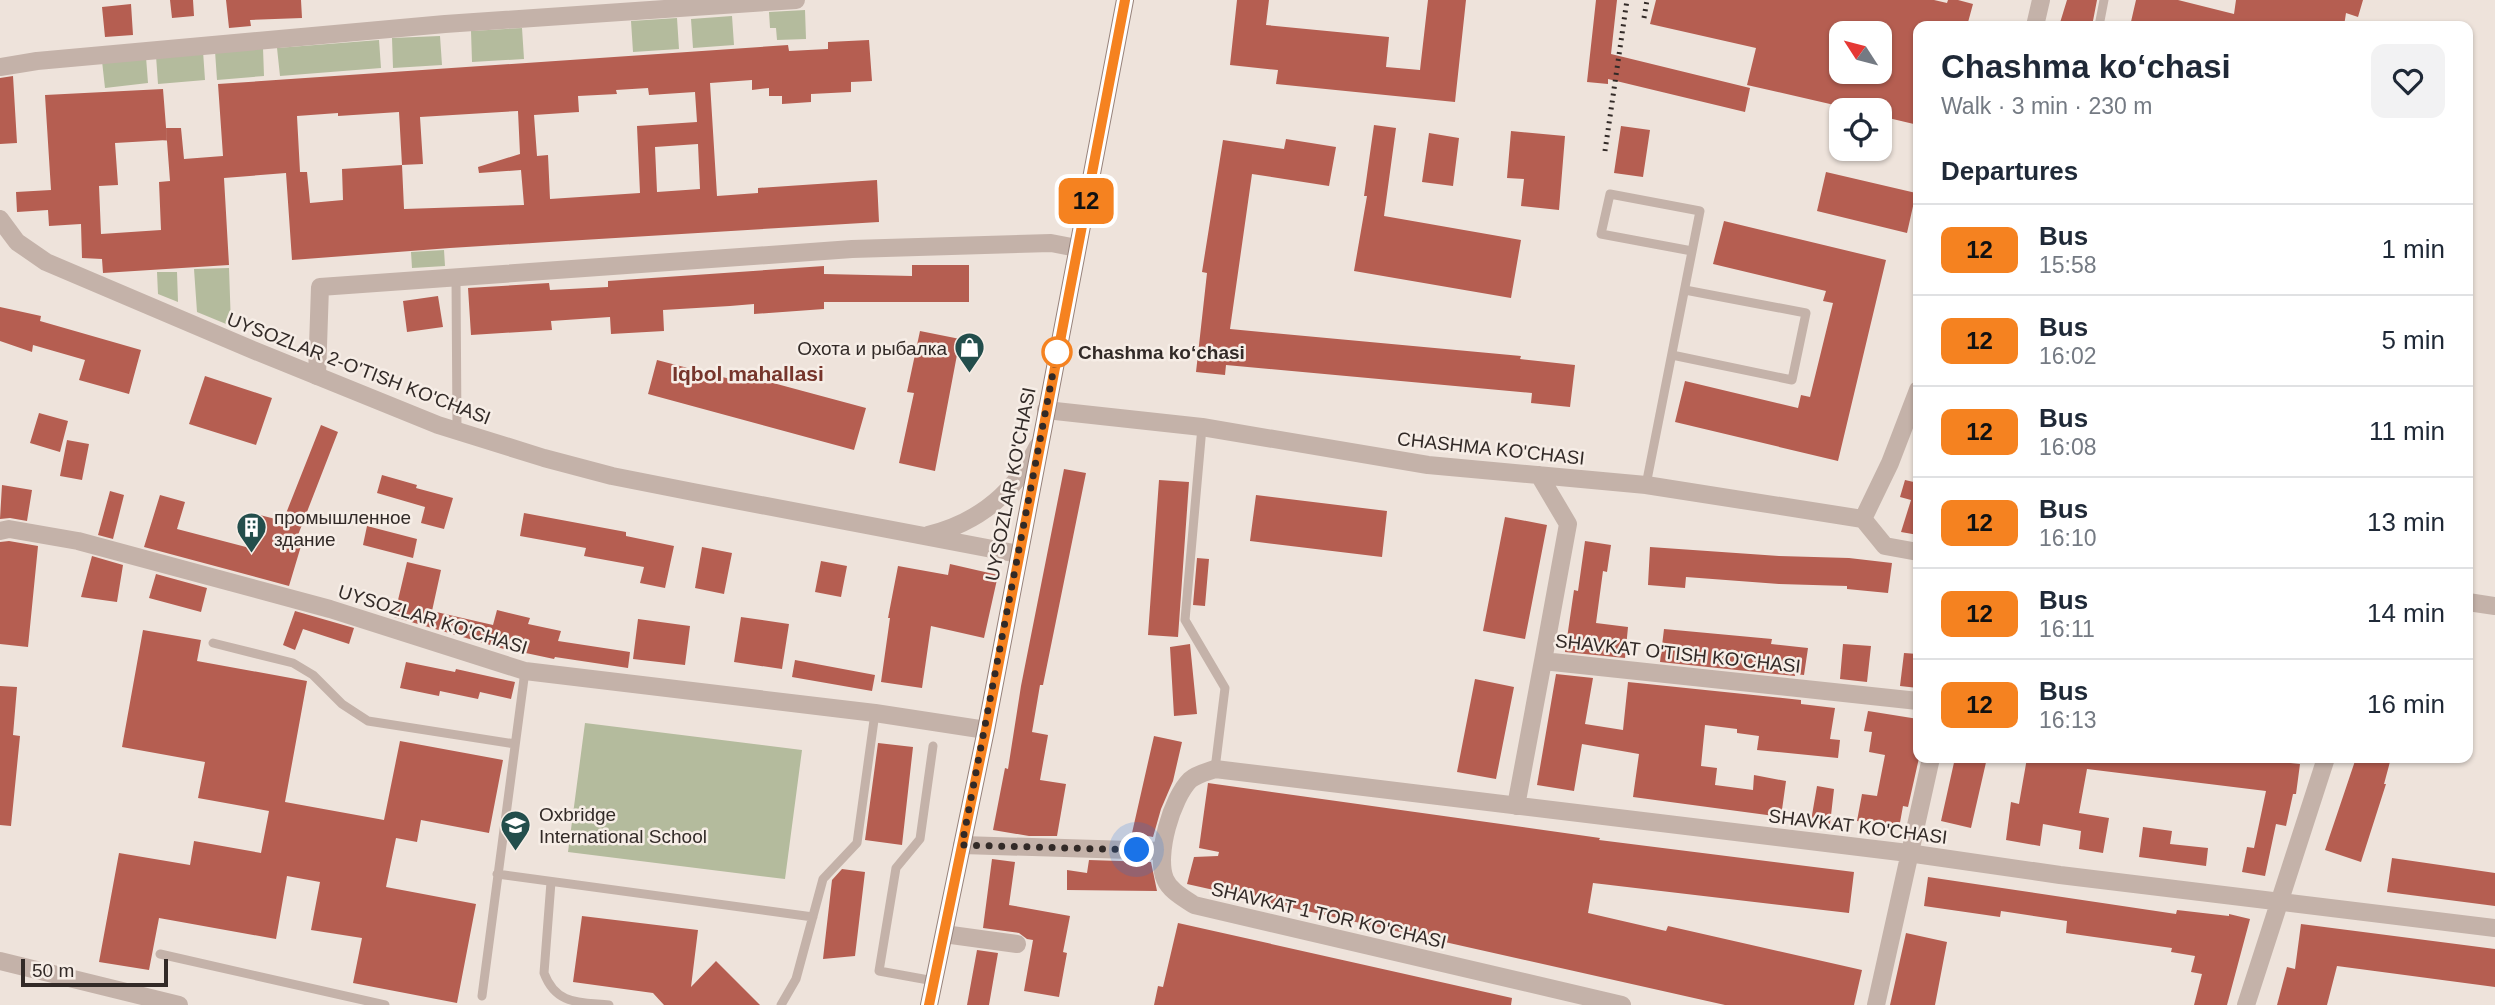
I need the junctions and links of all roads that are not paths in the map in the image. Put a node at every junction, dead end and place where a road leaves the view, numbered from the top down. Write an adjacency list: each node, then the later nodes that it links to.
1 (796, 0): 7 (street)
2 (1124, 0): 9 (main road, UYSOZLAR KO'CHASI)
3 (2041, 0): 5 (street)
4 (2104, 0): 6 (lane)
5 (2036, 21)
6 (2100, 21)
7 (0, 67)
8 (0, 219): 14 (street, UYSOZLAR 2-O'TISH KO'CHASI)
9 (1077, 248): 11 (street); 16 (main road, UYSOZLAR KO'CHASI)
10 (1692, 251): 10 (lane); 12 (lane)
11 (456, 277): 14 (street); 18 (lane)
12 (1685, 290): 13 (lane); 13 (lane)
13 (1672, 355): 21 (lane)
14 (317, 376): 18 (street, UYSOZLAR 2-O'TISH KO'CHASI)
15 (1913, 403): 22 (street)
16 (1046, 410): 17 (street, CHASHMA KO'CHASI); 19 (main road, UYSOZLAR KO'CHASI)
17 (1202, 427): 20 (street, CHASHMA KO'CHASI); 39 (lane)
18 (457, 431): 24 (street, UYSOZLAR 2-O'TISH KO'CHASI)
19 (1039, 443): 24 (street); 26 (main road, UYSOZLAR KO'CHASI)
20 (1539, 475): 21 (street, CHASHMA KO'CHASI); 30 (street, SHAVKAT O'TISH KO'CHASI)
21 (1646, 485): 22 (street, CHASHMA KO'CHASI)
22 (1863, 519): 25 (street)
23 (0, 531): 31 (street, UYSOZLAR KO'CHASI)
24 (924, 536): 26 (street, UYSOZLAR 2-O'TISH KO'CHASI)
25 (1913, 551)
26 (1018, 554): 34 (main road, UYSOZLAR KO'CHASI)
27 (2473, 603): 28 (street)
28 (2495, 606)
29 (213, 643): 35 (lane)
30 (1543, 661): 32 (street, SHAVKAT O'TISH KO'CHASI); 40 (street)
31 (525, 671): 33 (street, UYSOZLAR KO'CHASI); 35 (lane)
32 (1913, 700)
33 (875, 713): 34 (street, UYSOZLAR KO'CHASI); 47 (lane)
34 (986, 730): 41 (main road, UYSOZLAR KO'CHASI)
35 (515, 744): 44 (lane)
36 (933, 746): 53 (lane)
37 (1930, 763): 43 (street)
38 (2324, 763): 46 (street)
39 (1215, 769): 40 (street, SHAVKAT KO'CHASI); 42 (street, SHAVKAT 1 TOR KO'CHASI)
40 (1516, 806): 43 (street, SHAVKAT KO'CHASI)
41 (962, 845): 42 (street); 49 (main road, UYSOZLAR KO'CHASI)
42 (1162, 851): 60 (street, SHAVKAT 1 TOR KO'CHASI)
43 (1908, 853): 46 (street, SHAVKAT KO'CHASI); 61 (street)
44 (497, 874): 45 (lane); 54 (lane)
45 (551, 883): 47 (lane); 57 (lane)
46 (2278, 902): 48 (street, SHAVKAT KO'CHASI); 62 (street)
47 (813, 917): 58 (lane)
48 (2495, 928)
49 (944, 934): 50 (street); 53 (main road, UYSOZLAR KO'CHASI)
50 (1017, 944)
51 (160, 954): 56 (lane)
52 (0, 961): 55 (street)
53 (934, 981): 59 (main road, UYSOZLAR KO'CHASI)
54 (482, 996)
55 (179, 1005)
56 (385, 1005)
57 (609, 1005)
58 (781, 1005)
59 (929, 1005)
60 (1622, 1005)
61 (1876, 1005)
62 (2246, 1005)

